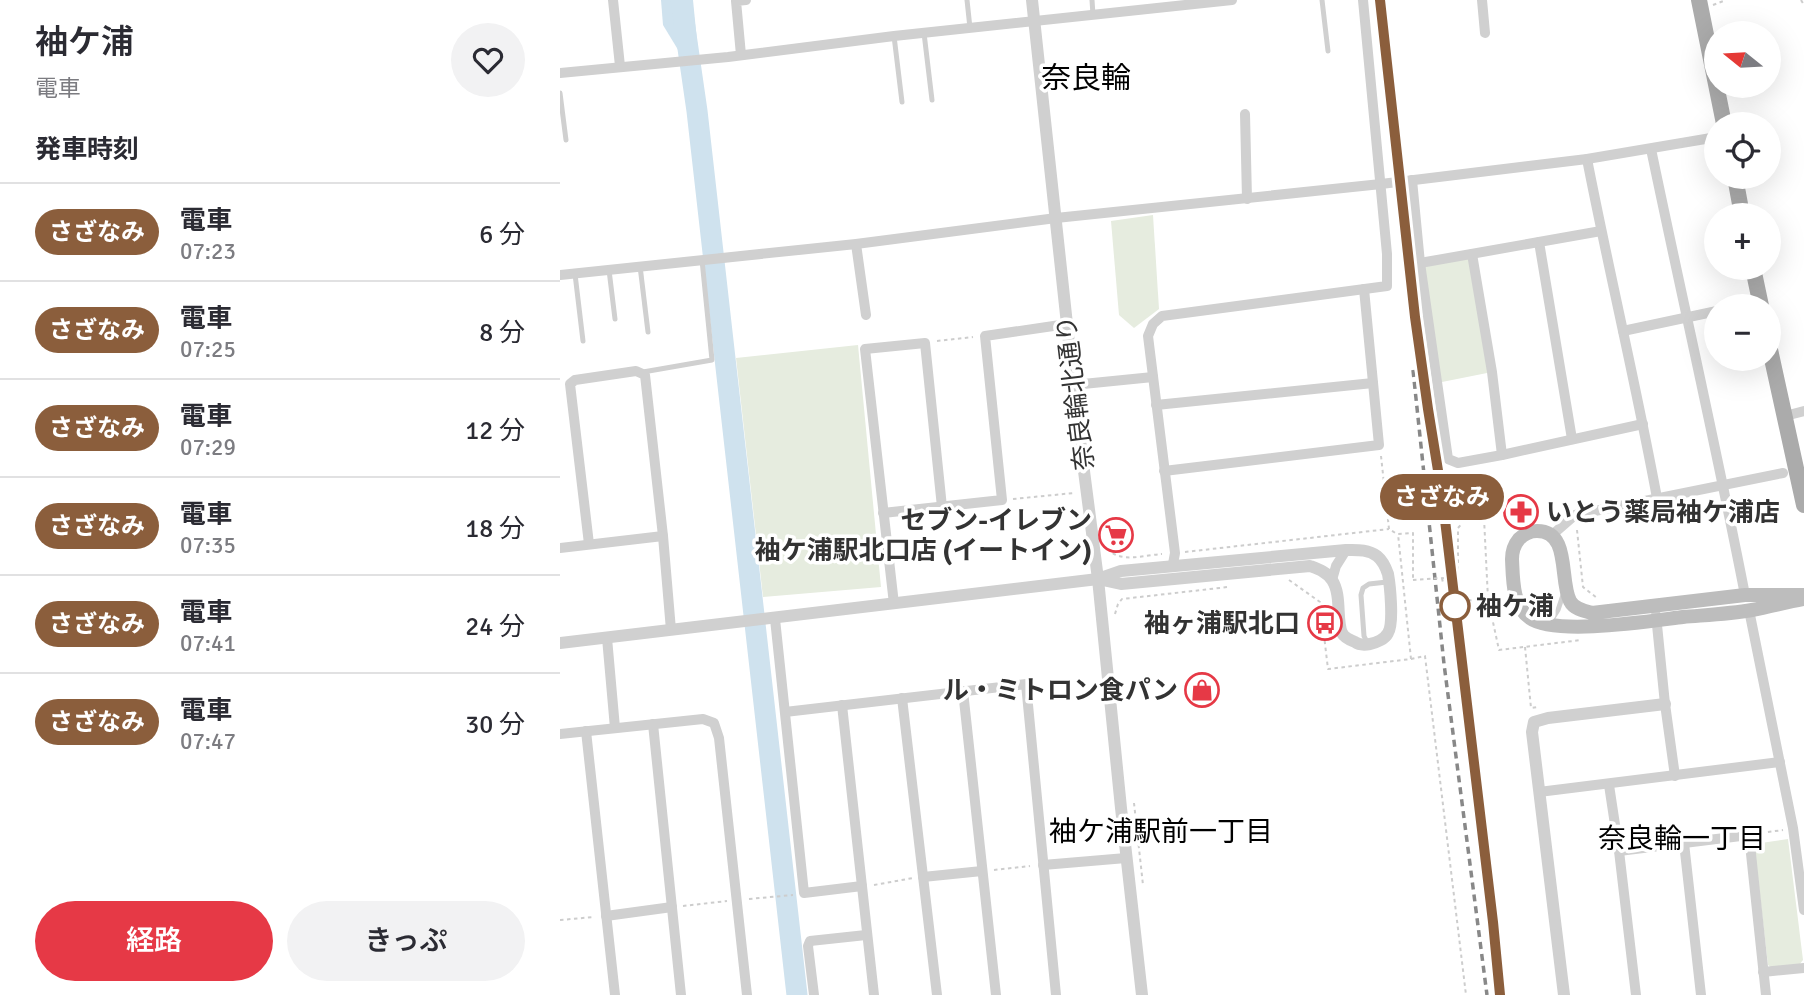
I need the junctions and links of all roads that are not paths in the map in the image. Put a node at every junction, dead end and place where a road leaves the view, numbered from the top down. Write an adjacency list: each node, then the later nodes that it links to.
1 (613, 0): 21 (street)
2 (740, 0): 20 (street)
3 (967, 0): 15 (lane)
4 (1032, 0): 14 (street, 奈良輪北通り)
5 (1092, 0): 13 (lane)
6 (1232, 0): 11 (street)
7 (1322, 0): 19 (lane)
8 (1363, 0): 33 (street)
9 (1482, 0): 17 (street)
10 (1699, 0): 26 (main road)
11 (1189, 2): 12 (street)
12 (1159, 4): 13 (street)
13 (1093, 15): 14 (street)
14 (1034, 21): 15 (street); 35 (street, 奈良輪北通り)
15 (970, 28): 16 (street)
16 (923, 33): 18 (street); 24 (lane)
17 (1486, 33)
18 (894, 36): 20 (street); 25 (lane)
19 (1328, 51)
20 (741, 55): 21 (street)
21 (620, 66): 22 (street)
22 (560, 72)
23 (560, 93): 29 (lane)
24 (932, 100)
25 (902, 102)
26 (1722, 112)
27 (1245, 114): 34 (street)
28 (1704, 139): 30 (street)
29 (566, 141)
30 (1651, 149): 31 (street); 49 (street)
31 (1587, 159): 32 (street); 36 (street)
32 (1412, 180): 33 (street); 41 (street)
33 (1381, 184): 34 (street); 46 (street)
34 (1247, 199): 35 (street)
35 (1056, 218): 38 (street); 51 (street, 奈良輪北通り)
36 (1601, 231): 37 (street); 52 (street)
37 (1539, 242): 39 (street); 64 (street)
38 (856, 244): 40 (street); 48 (street)
39 (1472, 254): 41 (street); 65 (street)
40 (702, 260): 42 (street); 56 (lane)
41 (1420, 263): 65 (street)
42 (640, 267): 43 (street); 53 (lane)
43 (609, 270): 44 (street); 50 (lane)
44 (575, 274): 45 (street); 54 (lane)
45 (560, 275)
46 (1364, 289): 57 (street); 58 (street)
47 (1704, 313): 49 (street)
48 (866, 315)
49 (1685, 317): 52 (street); 68 (street)
50 (615, 319)
51 (1067, 324): 59 (street, 奈良輪北通り); 71 (street)
52 (1623, 331): 63 (street)
53 (648, 332)
54 (583, 341)
55 (1775, 371): 62 (main road)
56 (640, 373): 74 (street); 75 (street)
57 (1153, 377): 59 (street); 60 (street)
58 (1373, 383): 60 (street); 66 (street)
59 (1073, 385): 79 (street, 奈良輪北通り)
60 (1156, 405): 66 (street)
61 (1804, 411): 62 (street)
62 (1785, 416): 70 (main road)
63 (1643, 424): 64 (street); 69 (street)
64 (1572, 439): 65 (street)
65 (1502, 455)
66 (1164, 471): 78 (street)
67 (1783, 473): 68 (street)
68 (1723, 484): 69 (street); 83 (street)
69 (1657, 498): 73 (street)
70 (1804, 505)
71 (942, 506): 72 (street); 72 (street)
72 (883, 513): 85 (street)
73 (1552, 535): 82 (main road); 89 (main road)
74 (663, 536): 75 (street); 90 (street)
75 (589, 544): 76 (street)
76 (560, 548)
77 (1346, 550): 78 (street); 80 (street); 81 (street)
78 (1176, 558): 79 (street)
79 (1098, 579): 80 (street); 85 (street); 110 (street, 奈良輪北通り)
80 (1332, 580): 93 (street)
81 (1388, 582): 93 (street); 93 (lane)
82 (1565, 589): 87 (main road); 89 (lane)
83 (1745, 595): 84 (main road); 87 (main road)
84 (1804, 596): 86 (main road)
85 (894, 604): 88 (street)
86 (1749, 610): 87 (main road); 103 (street)
87 (1656, 613): 89 (main road); 96 (street)
88 (775, 618): 90 (street); 98 (street)
89 (1549, 625)
90 (671, 630): 91 (street)
91 (607, 638): 92 (street); 100 (street)
92 (560, 643)
93 (1369, 645)
94 (963, 691): 95 (street); 111 (street); 112 (street)
95 (902, 698): 97 (street); 113 (street)
96 (1665, 704): 104 (street); 106 (street)
97 (842, 705): 98 (street); 114 (street)
98 (785, 712): 114 (street)
99 (653, 724): 100 (street); 115 (street); 123 (street)
100 (615, 728): 101 (street)
101 (586, 731): 102 (street); 117 (street)
102 (560, 734)
103 (1780, 762): 104 (street); 107 (street)
104 (1675, 776): 105 (street)
105 (1609, 785): 106 (street); 109 (street)
106 (1539, 792): 130 (street)
107 (1798, 827): 116 (street)
108 (1684, 843): 109 (street); 120 (street); 132 (street)
109 (1619, 851): 131 (street)
110 (1126, 858): 111 (street); 129 (street, 奈良輪北通り)
111 (1043, 865): 128 (street)
112 (982, 871): 113 (street); 127 (street)
113 (923, 877): 126 (street)
114 (862, 886): 118 (street)
115 (672, 907): 117 (street); 122 (street)
116 (1804, 909)
117 (606, 916): 121 (street)
118 (866, 935): 124 (street); 125 (street)
119 (1804, 968): 120 (street)
120 (1763, 972): 133 (street)
121 (615, 995)
122 (681, 995)
123 (747, 995)
124 (814, 995)
125 (874, 995)
126 (937, 995)
127 (996, 995)
128 (1056, 995)
129 (1142, 995)
130 (1564, 995)
131 (1636, 995)
132 (1701, 995)
133 (1766, 995)

